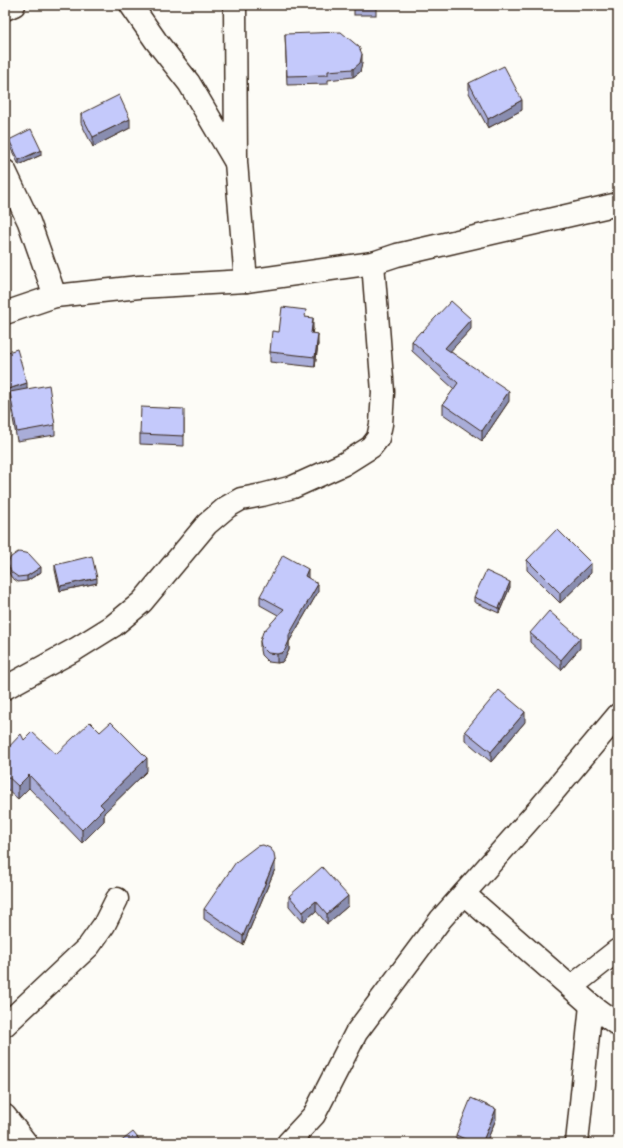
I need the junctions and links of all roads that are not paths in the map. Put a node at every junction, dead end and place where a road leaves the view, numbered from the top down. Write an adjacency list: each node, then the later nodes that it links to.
1 (14, 5): 4 (street)
2 (131, 5): 5 (street)
3 (235, 5): 5 (street)
4 (5, 9)
5 (236, 162): 9 (street)
6 (5, 171): 10 (street)
7 (618, 204): 8 (street)
8 (373, 263): 9 (street); 12 (street)
9 (246, 281): 10 (street)
10 (55, 296): 11 (street)
11 (5, 313)
12 (5, 688)
13 (618, 715): 14 (street)
14 (464, 894): 17 (street); 23 (street)
15 (117, 899): 19 (street)
16 (618, 950): 17 (street)
17 (571, 987): 18 (street)
18 (591, 1005): 20 (street); 24 (street)
19 (5, 1025)
20 (618, 1025)
21 (5, 1116): 22 (street)
22 (26, 1143)
23 (288, 1143)
24 (577, 1143)

